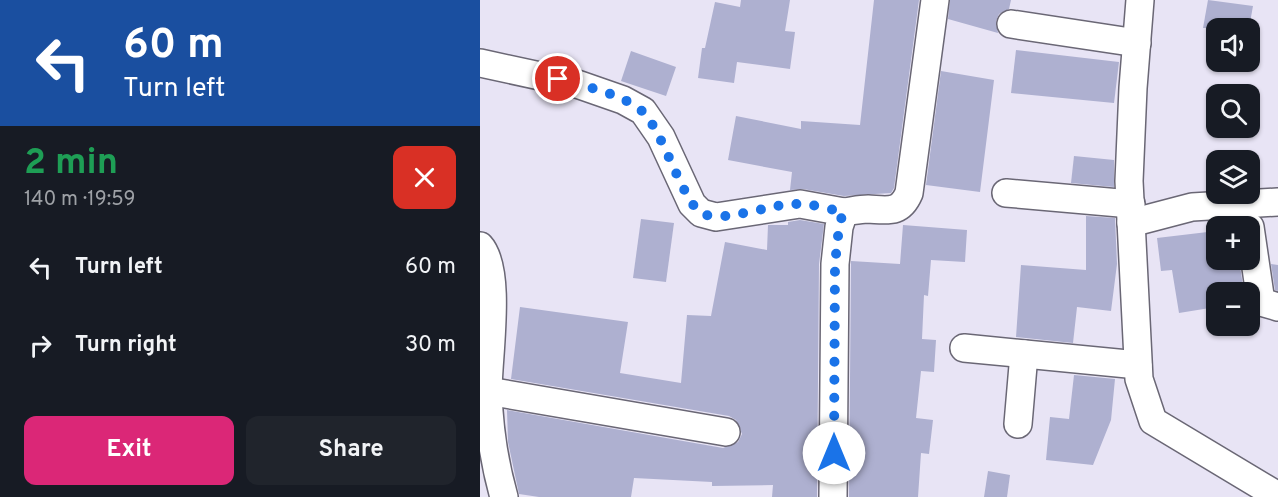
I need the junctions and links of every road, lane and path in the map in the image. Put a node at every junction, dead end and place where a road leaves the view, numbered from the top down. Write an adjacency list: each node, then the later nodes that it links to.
1 (935, 0): 8 (street)
2 (1140, 0): 4 (street)
3 (1011, 24): 4 (street)
4 (1137, 43): 9 (street)
5 (480, 63): 8 (street)
6 (1006, 192): 9 (street)
7 (1278, 202): 11 (street)
8 (843, 212): 23 (street)
9 (1131, 213): 10 (street); 17 (street)
10 (1234, 216)
11 (1253, 216)
12 (480, 246): 18 (street)
13 (1256, 270): 14 (street)
14 (1278, 307)
15 (964, 348): 16 (street)
16 (1024, 354): 17 (street); 19 (street)
17 (1138, 365): 21 (street)
18 (488, 391): 20 (street); 22 (street)
19 (1018, 424)
20 (726, 432)
21 (1278, 496)
22 (504, 497)
23 (833, 497)

